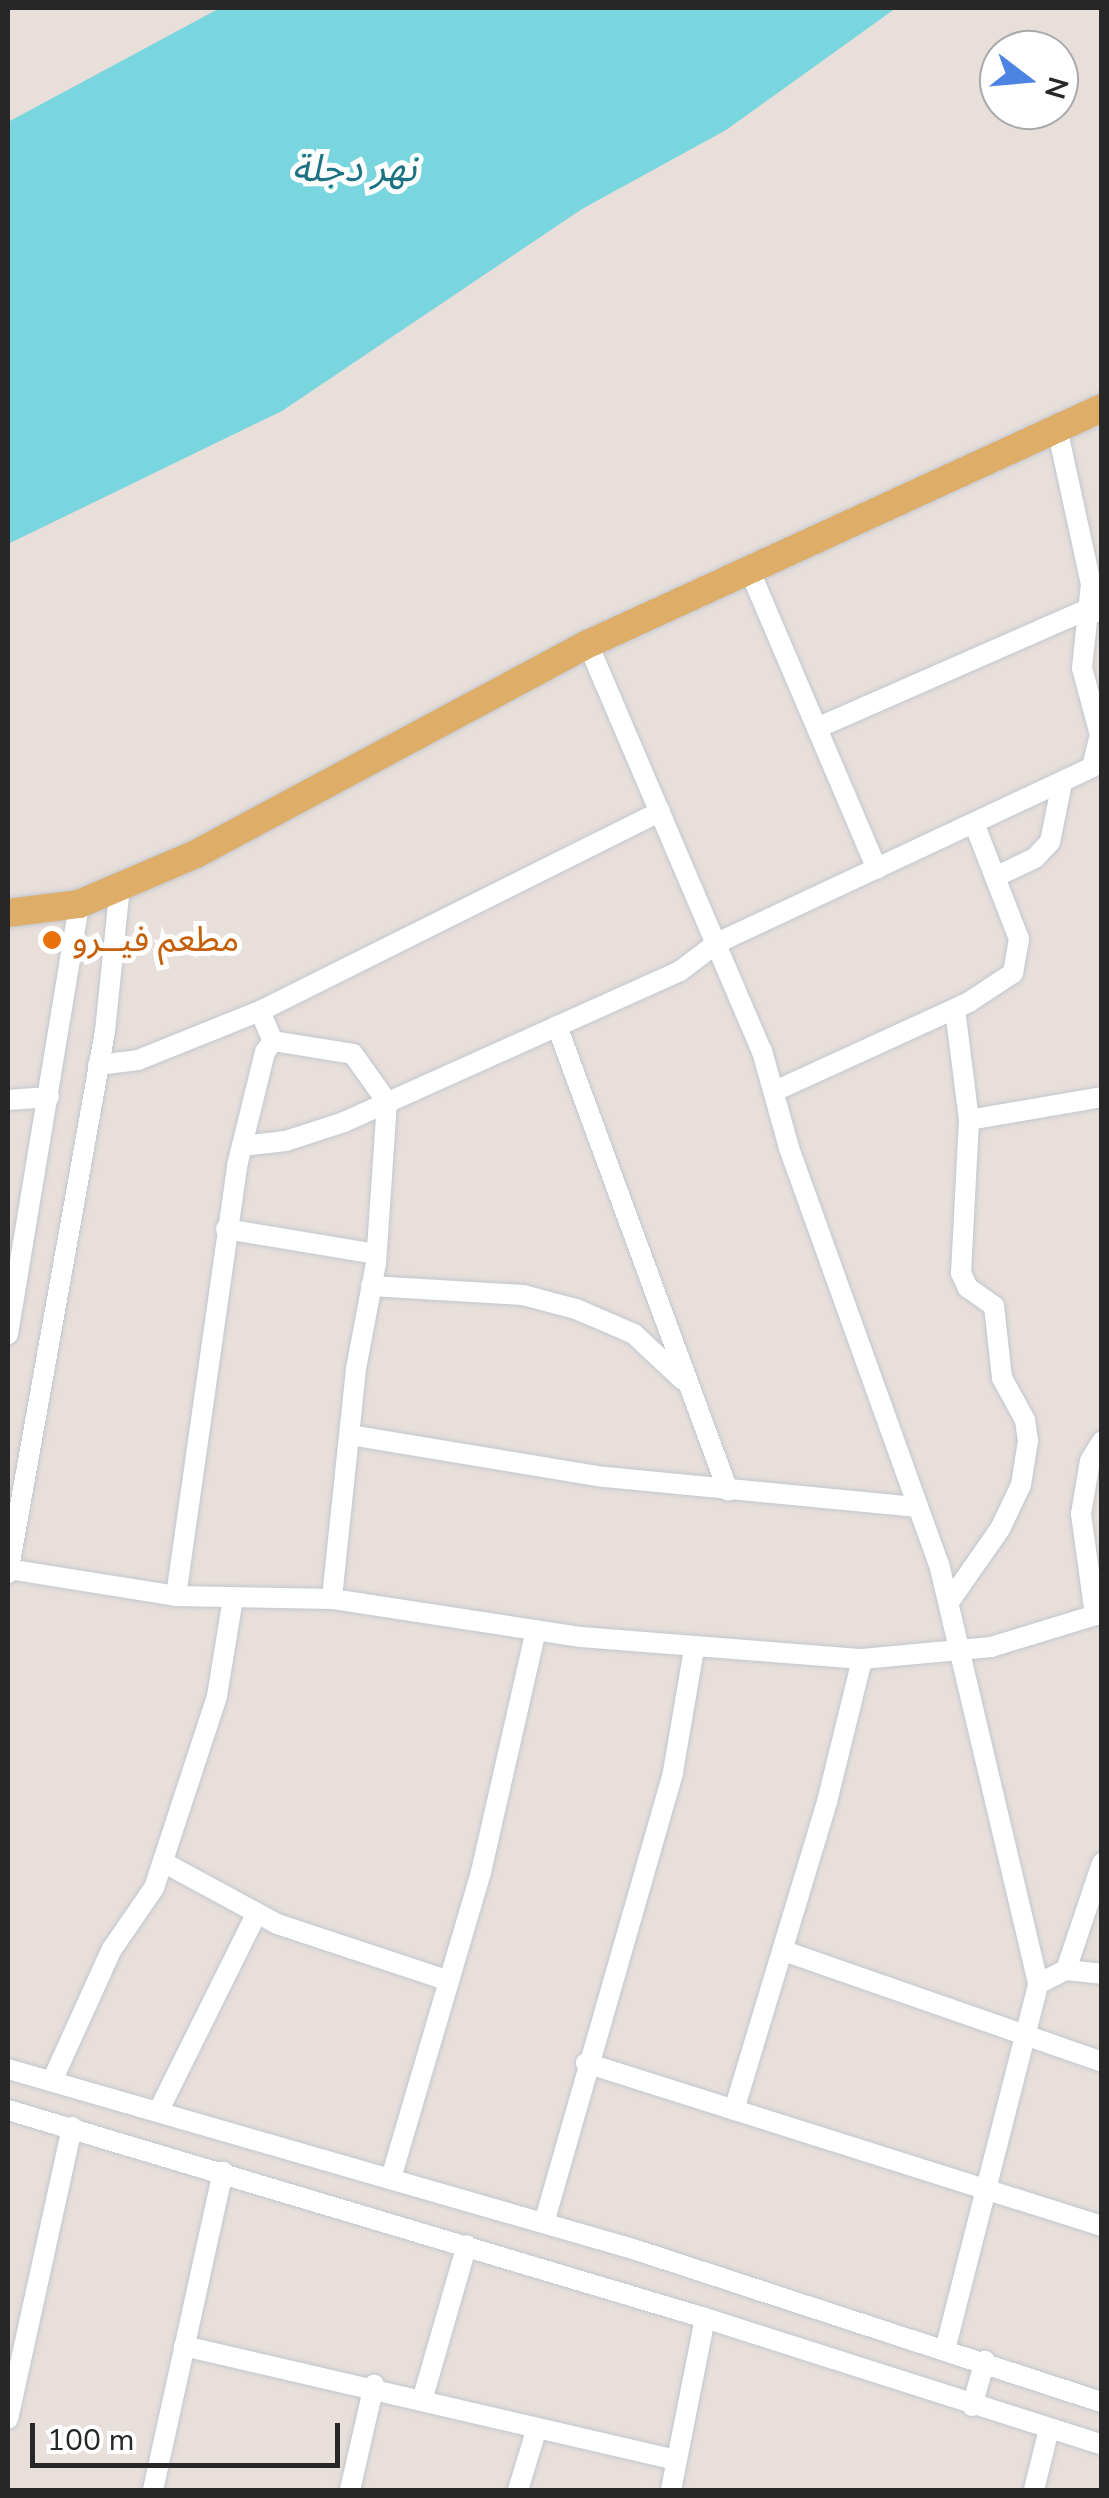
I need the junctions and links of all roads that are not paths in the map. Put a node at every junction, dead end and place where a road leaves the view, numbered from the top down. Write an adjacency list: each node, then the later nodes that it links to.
1 (1102, 408): 2 (main road)
2 (1057, 428): 3 (main road); 4 (street)
3 (748, 570): 5 (main road); 6 (street)
4 (1096, 611): 6 (street); 7 (street)
5 (588, 644): 8 (street); 12 (main road)
6 (817, 728): 10 (street)
7 (1062, 782): 9 (street); 11 (street)
8 (660, 812): 15 (street); 17 (street)
9 (974, 824): 10 (street); 11 (street)
10 (877, 868): 15 (street)
11 (995, 877): 16 (street)
12 (120, 885): 13 (main road); 20 (street)
13 (79, 904): 14 (main road); 22 (street)
14 (8, 914)
15 (716, 943): 18 (street); 21 (street)
16 (955, 1009): 21 (street); 26 (street)
17 (260, 1011): 19 (street); 20 (street)
18 (557, 1026): 25 (street); 33 (street)
19 (273, 1041): 25 (street); 27 (street)
20 (98, 1065): 38 (street)
21 (775, 1091): 37 (street)
22 (49, 1097): 24 (street); 29 (street)
23 (1102, 1097): 26 (street)
24 (8, 1100)
25 (388, 1102): 27 (street); 30 (street)
26 (969, 1120): 42 (street)
27 (242, 1146): 28 (street)
28 (226, 1229): 30 (street); 39 (street)
29 (15, 1248): 32 (street)
30 (376, 1254): 31 (street)
31 (371, 1286): 33 (street); 34 (street)
32 (8, 1334)
33 (688, 1384): 36 (street)
34 (350, 1435): 36 (street); 41 (street)
35 (1102, 1440): 43 (street)
36 (728, 1491): 37 (street)
37 (916, 1507): 42 (street)
38 (8, 1571): 39 (street)
39 (176, 1596): 40 (street)
40 (233, 1598): 41 (street); 48 (street)
41 (332, 1599): 44 (street)
42 (949, 1602): 46 (street)
43 (1098, 1614): 46 (street)
44 (536, 1630): 45 (street); 54 (street)
45 (694, 1650): 47 (street); 58 (street)
46 (961, 1652): 47 (street); 55 (street)
47 (862, 1660): 51 (street)
48 (163, 1862): 50 (street); 60 (street)
49 (1102, 1862): 52 (street)
50 (256, 1915): 54 (street); 62 (street)
51 (784, 1951): 56 (street); 63 (street)
52 (1066, 1970): 53 (street); 55 (street)
53 (1102, 1974)
54 (449, 1981): 66 (street)
55 (1038, 1984): 56 (street)
56 (1030, 2037): 57 (street); 67 (street)
57 (1102, 2062)
58 (586, 2063): 63 (street); 68 (street)
59 (8, 2069): 60 (street)
60 (52, 2081): 62 (street)
61 (8, 2110): 64 (street)
62 (159, 2110): 66 (street)
63 (734, 2110): 67 (street)
64 (72, 2127): 65 (street); 79 (street)
65 (223, 2172): 70 (street); 72 (street)
66 (390, 2178): 68 (street)
67 (987, 2190): 69 (street); 73 (street)
68 (544, 2223): 73 (street)
69 (1102, 2226)
70 (466, 2245): 71 (street); 76 (street)
71 (705, 2318): 78 (street); 83 (street)
72 (184, 2346): 75 (street); 84 (street)
73 (946, 2350): 74 (street)
74 (985, 2361): 77 (street); 78 (street)
75 (374, 2385): 76 (street); 85 (street)
76 (423, 2397): 80 (street)
77 (1102, 2402)
78 (972, 2406): 81 (street)
79 (8, 2419)
80 (538, 2428): 83 (street); 86 (street)
81 (1048, 2430): 82 (street); 88 (street)
82 (1102, 2445)
83 (676, 2460): 87 (street)
84 (153, 2490)
85 (350, 2490)
86 (518, 2490)
87 (671, 2490)
88 (1034, 2490)

